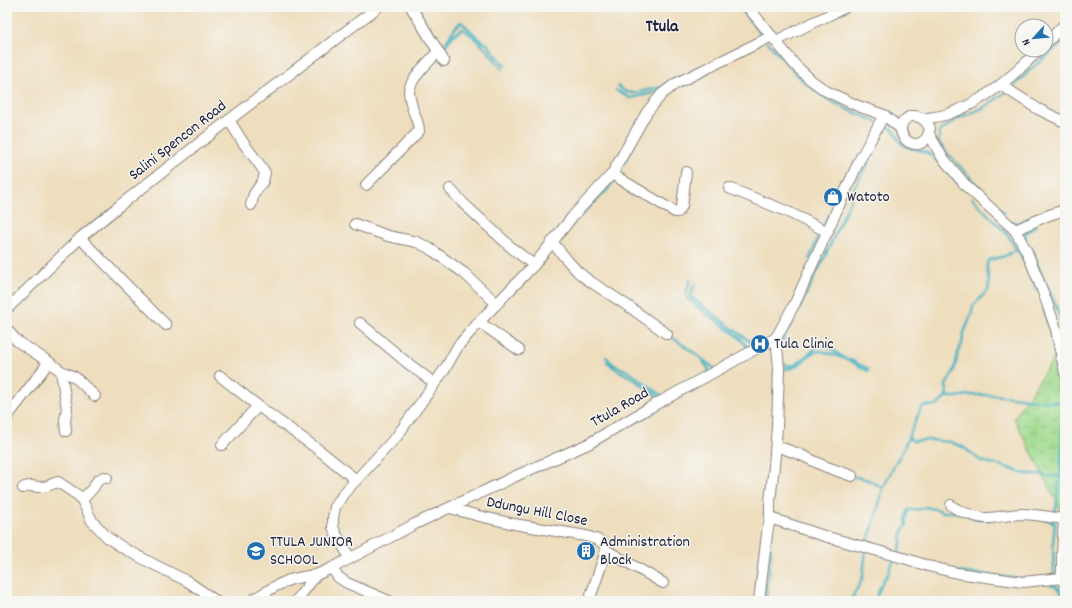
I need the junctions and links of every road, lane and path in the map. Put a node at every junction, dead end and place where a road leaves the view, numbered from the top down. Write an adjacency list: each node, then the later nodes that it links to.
1 (378, 7): 15 (street, Salini Spencon Road)
2 (411, 7): 8 (street)
3 (748, 7): 7 (street)
4 (846, 7): 7 (street)
5 (1065, 24): 6 (street)
6 (1054, 35)
7 (774, 39): 13 (street); 22 (street)
8 (438, 52): 10 (street); 23 (street)
9 (1030, 58): 11 (street)
10 (444, 61)
11 (1001, 85): 12 (street); 16 (street)
12 (947, 114): 14 (street); 18 (street)
13 (885, 116): 17 (street); 30 (street)
14 (923, 119): 17 (street); 18 (street)
15 (229, 120): 26 (street); 31 (street, Salini Spencon Road)
16 (1065, 122)
17 (903, 124): 19 (street)
18 (929, 131): 19 (street); 20 (street)
19 (919, 143): 20 (street)
20 (942, 157): 29 (street)
21 (686, 172): 22 (street)
22 (612, 174): 32 (street)
23 (366, 185)
24 (729, 188): 30 (street)
25 (450, 189): 33 (street)
26 (251, 205)
27 (1065, 210): 29 (street)
28 (355, 224): 34 (street)
29 (1015, 230): 45 (street)
30 (828, 232): 41 (street)
31 (80, 238): 35 (street, Salini Spencon Road); 38 (street)
32 (552, 242): 33 (street); 40 (street)
33 (534, 265): 34 (street)
34 (497, 304): 36 (street)
35 (7, 309)
36 (479, 322): 42 (street); 47 (street)
37 (360, 323): 47 (street)
38 (166, 325)
39 (7, 330): 43 (street)
40 (667, 334)
41 (776, 338): 53 (street); 60 (street, Ttula Road)
42 (519, 350)
43 (49, 362): 44 (street); 50 (street)
44 (61, 371): 48 (street); 51 (street)
45 (1065, 373)
46 (220, 376): 49 (street)
47 (434, 383): 56 (street)
48 (95, 396)
49 (258, 406): 52 (street); 56 (street)
50 (7, 417)
51 (66, 431)
52 (222, 445)
53 (776, 446): 54 (street); 62 (street)
54 (852, 476)
55 (107, 478): 58 (street)
56 (356, 480): 64 (street)
57 (23, 488): 58 (street)
58 (82, 500): 69 (street)
59 (951, 506): 61 (street)
60 (450, 508): 63 (street, Ddungu Hill Close); 64 (street, Ttula Road)
61 (1064, 515): 67 (street)
62 (770, 518): 67 (street); 74 (street)
63 (606, 550): 68 (street, Ddungu Hill Close); 73 (street)
64 (350, 558): 65 (street, Ttula Road)
65 (332, 568): 66 (street, Ttula Road); 72 (street)
66 (316, 575): 70 (street, Ttula Road); 71 (street)
67 (1063, 582)
68 (663, 583)
69 (216, 601)
70 (251, 601)
71 (296, 601)
72 (389, 601)
73 (589, 601)
74 (759, 601)

